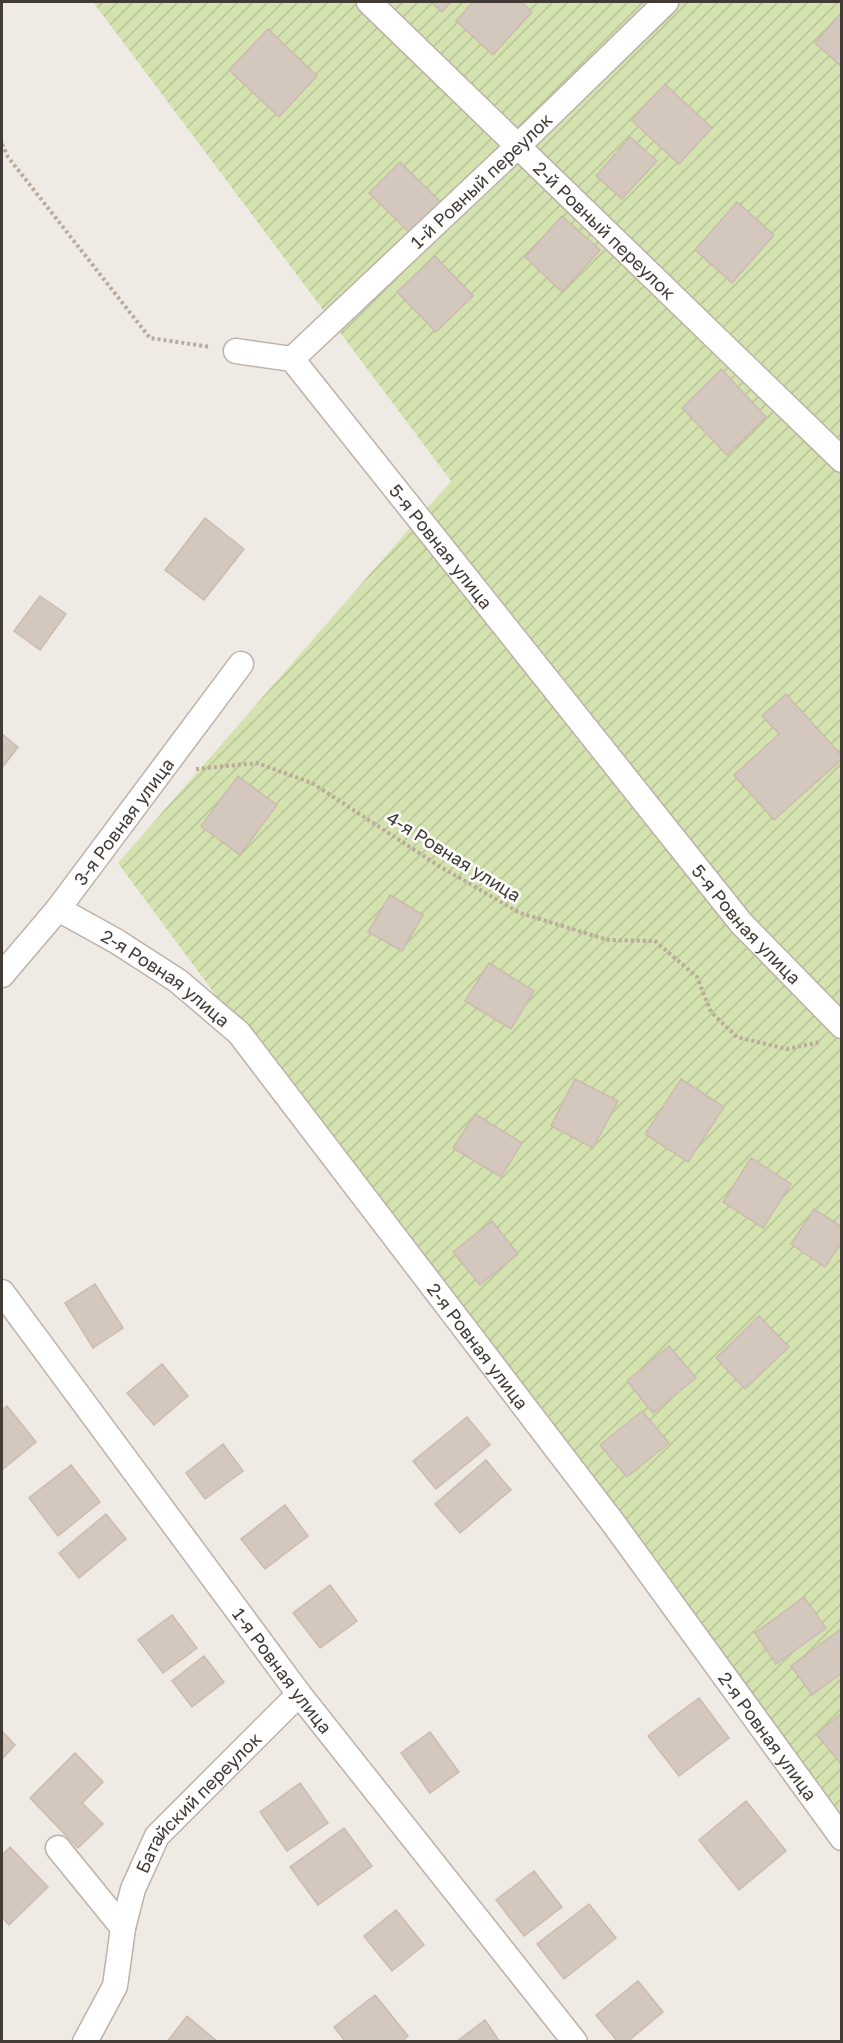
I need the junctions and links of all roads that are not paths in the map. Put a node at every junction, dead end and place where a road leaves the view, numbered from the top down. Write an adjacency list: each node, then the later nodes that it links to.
1 (369, 2): 3 (street, 2-й Ровный переулок)
2 (666, 2): 3 (street, 1-й Ровный переулок)
3 (519, 145): 5 (street, 1-й Ровный переулок); 6 (street, 2-й Ровный переулок)
4 (236, 351): 5 (street)
5 (292, 359): 10 (street, 5-я Ровная улица)
6 (842, 460)
7 (241, 664): 8 (street, 3-я Ровная улица)
8 (58, 909): 9 (street, 3-я Ровная улица); 13 (street, 2-я Ровная улица)
9 (2, 975)
10 (836, 1033)
11 (2, 1292): 12 (street, 1-я Ровная улица)
12 (300, 1694): 15 (street, Батайский переулок); 17 (street, 1-я Ровная улица)
13 (842, 1838)
14 (58, 1848): 15 (street)
15 (123, 1928): 16 (street, Батайский переулок)
16 (85, 2042)
17 (575, 2042)

